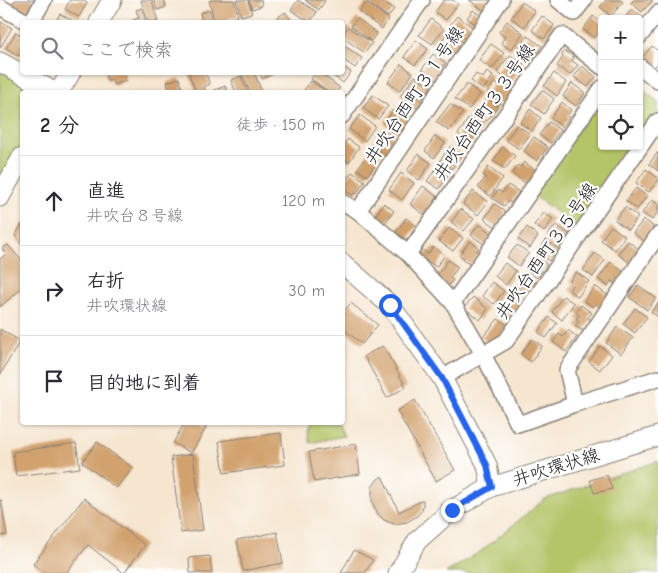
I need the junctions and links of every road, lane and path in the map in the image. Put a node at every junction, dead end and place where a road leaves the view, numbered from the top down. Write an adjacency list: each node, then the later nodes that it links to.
1 (44, 0): 10 (street)
2 (112, 0): 11 (street)
3 (422, 0): 23 (street)
4 (501, 0): 28 (street, 井吹台西町３１号線)
5 (558, 0): 6 (street)
6 (584, 0)
7 (0, 7): 9 (street)
8 (658, 12): 12 (street)
9 (25, 20)
10 (30, 20)
11 (100, 20)
12 (643, 31)
13 (0, 62): 16 (street)
14 (598, 64): 30 (street, 井吹台西町３３号線)
15 (643, 69): 19 (street)
16 (20, 73)
17 (23, 75): 20 (street)
18 (68, 75): 21 (street)
19 (658, 81)
20 (50, 90)
21 (60, 90)
22 (598, 94): 32 (street)
23 (345, 112)
24 (658, 121): 33 (street, 井吹台西町３５号線)
25 (20, 161): 26 (street)
26 (0, 197)
27 (345, 204): 28 (street)
28 (358, 211): 30 (street)
29 (658, 235): 36 (street)
30 (408, 254): 32 (street)
31 (345, 265): 34 (street)
32 (452, 303): 33 (street)
33 (483, 354): 34 (street, 井吹台西町３５号線); 36 (street)
34 (442, 378): 38 (street)
35 (658, 378): 36 (street)
36 (575, 404)
37 (658, 436): 38 (street, 井吹環状線)
38 (492, 487): 39 (street, 井吹環状線)
39 (398, 573)

